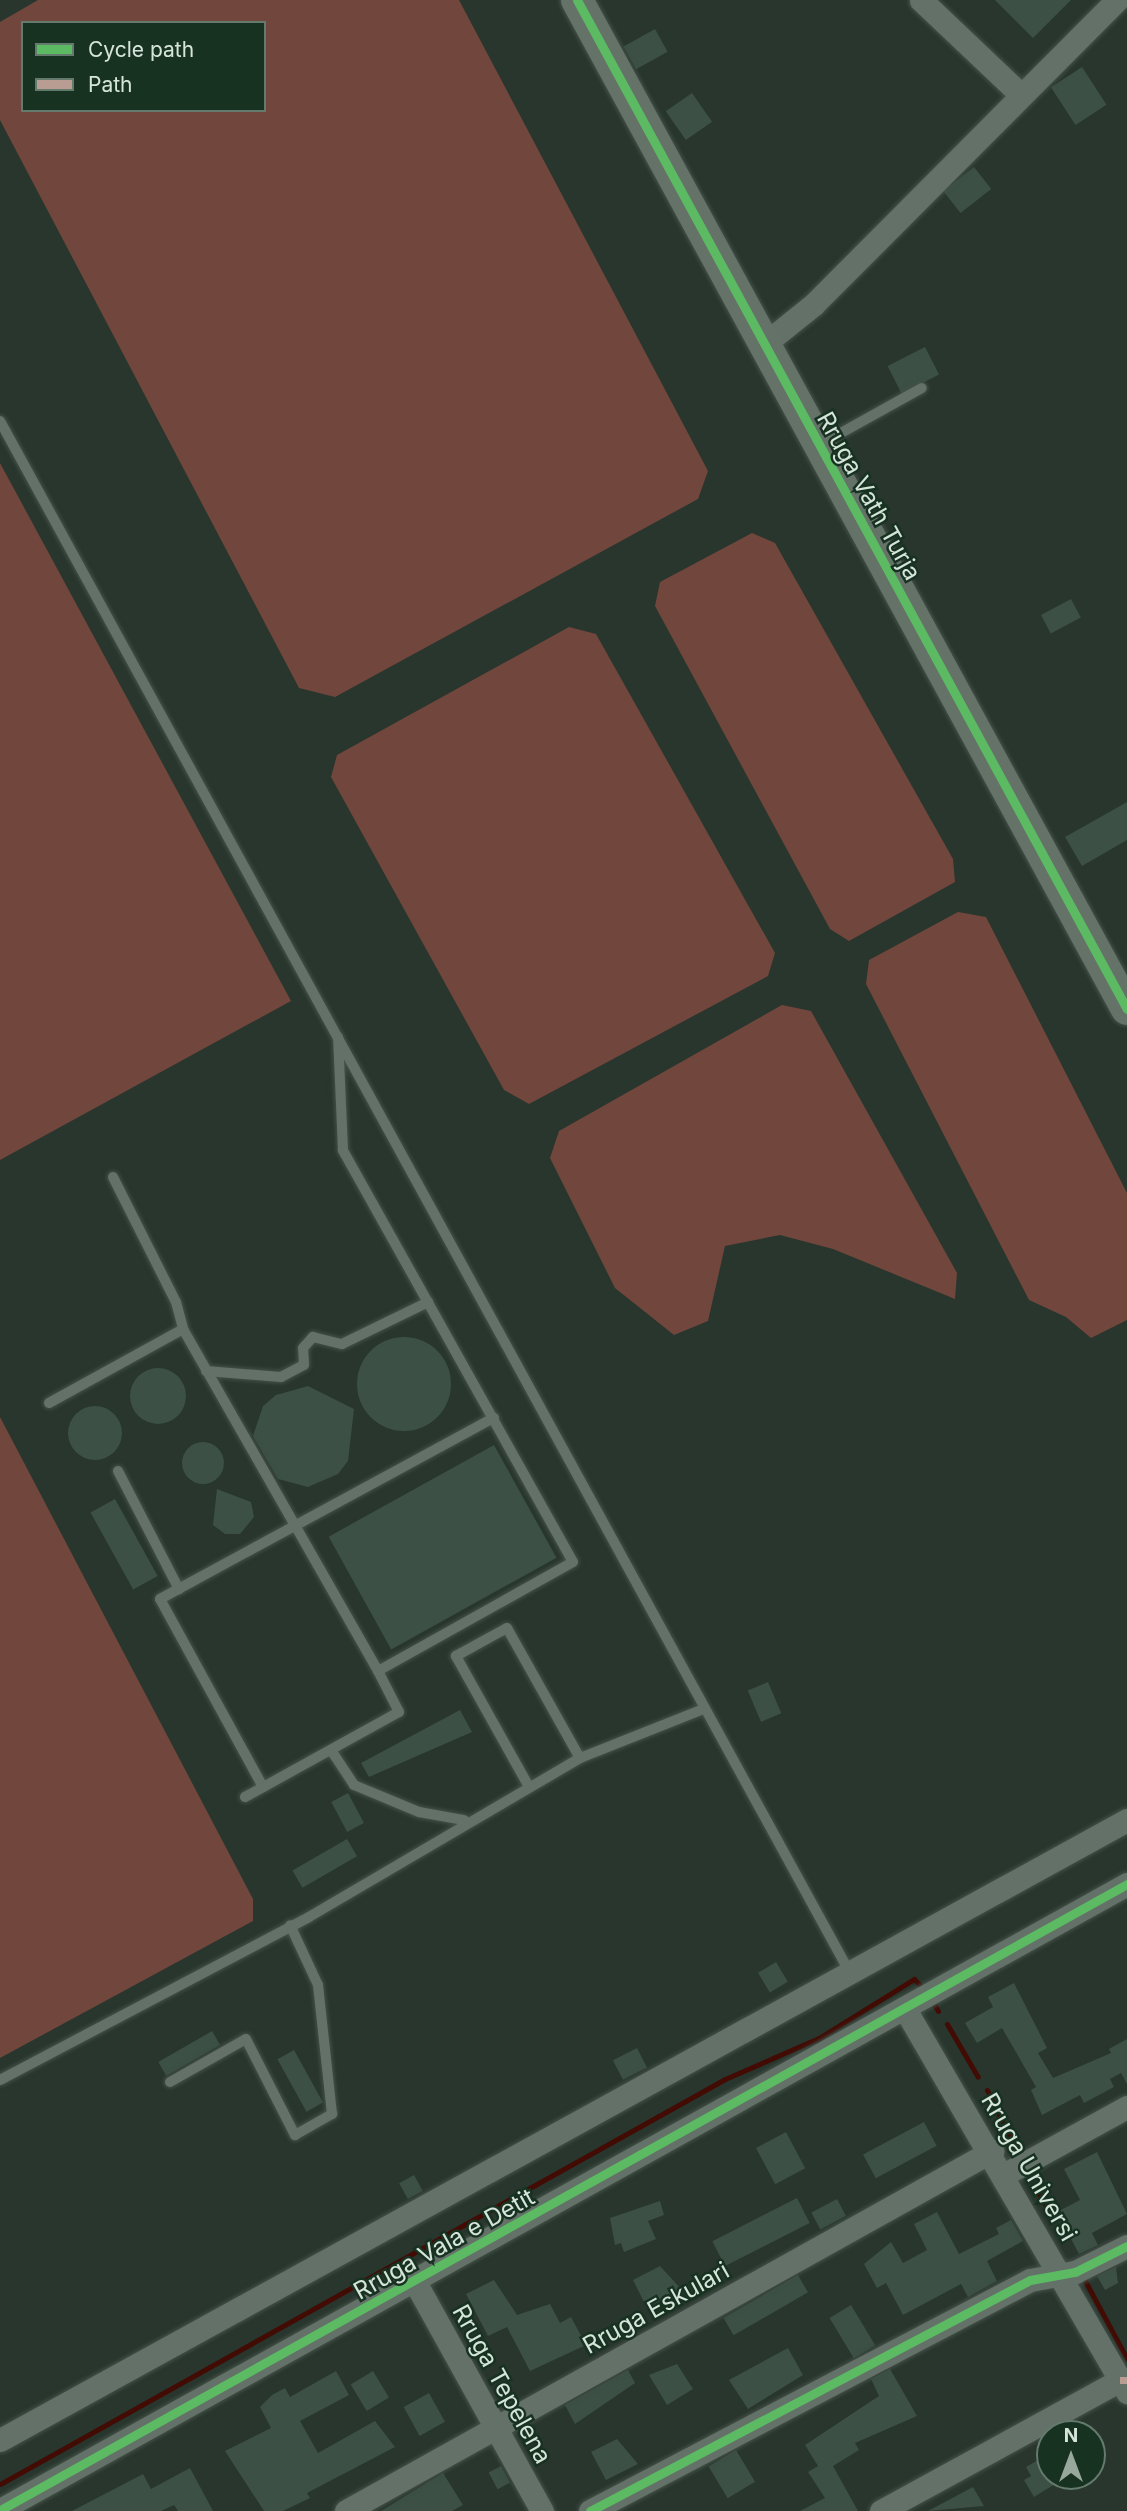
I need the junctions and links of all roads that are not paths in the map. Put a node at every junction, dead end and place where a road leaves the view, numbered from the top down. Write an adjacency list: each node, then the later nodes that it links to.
1 (577, 0): 5 (street, Rruga Vath Turja)
2 (921, 0): 4 (street)
3 (1117, 0): 4 (street)
4 (1020, 94): 5 (street)
5 (763, 345): 8 (street, Rruga Vath Turja)
6 (922, 388): 8 (lane)
7 (0, 421): 10 (lane)
8 (820, 446): 9 (street, Rruga Vath Turja)
9 (1127, 1009)
10 (338, 1034): 12 (lane); 21 (lane)
11 (113, 1177): 13 (lane)
12 (428, 1302): 14 (lane); 16 (lane)
13 (183, 1329): 14 (lane); 15 (lane)
14 (206, 1371): 18 (lane)
15 (49, 1403)
16 (494, 1418): 18 (lane); 20 (lane)
17 (118, 1471): 19 (lane)
18 (292, 1527): 19 (lane); 20 (lane)
19 (179, 1589): 25 (lane)
20 (378, 1671): 22 (lane)
21 (704, 1709): 23 (lane); 31 (lane)
22 (331, 1750): 25 (lane); 27 (lane)
23 (580, 1758): 24 (lane); 24 (lane)
24 (528, 1785): 27 (lane)
25 (263, 1787): 26 (lane)
26 (245, 1797)
27 (464, 1820): 30 (lane)
28 (1127, 1820): 31 (street)
29 (1127, 1884): 32 (street)
30 (290, 1925): 33 (lane); 34 (lane)
31 (849, 1971): 43 (street)
32 (905, 2009): 36 (street, Rruga Universi); 40 (street, Rruga Vala e Detit)
33 (0, 2080)
34 (170, 2082)
35 (1127, 2107): 37 (street)
36 (992, 2151): 37 (street, Rruga Universi); 42 (street, Rruga Eskulari)
37 (1005, 2174): 39 (street, Rruga Universi)
38 (1127, 2246): 39 (street)
39 (1059, 2274): 41 (street, Rruga Universi); 47 (street)
40 (415, 2282): 42 (street, Rruga Tepelena); 44 (street, Rruga Vala e Detit)
41 (1123, 2386): 48 (street)
42 (497, 2427): 45 (street, Rruga Eskulari); 46 (street, Rruga Tepelena)
43 (0, 2440)
44 (0, 2510)
45 (346, 2511)
46 (542, 2511)
47 (590, 2511)
48 (881, 2511)

